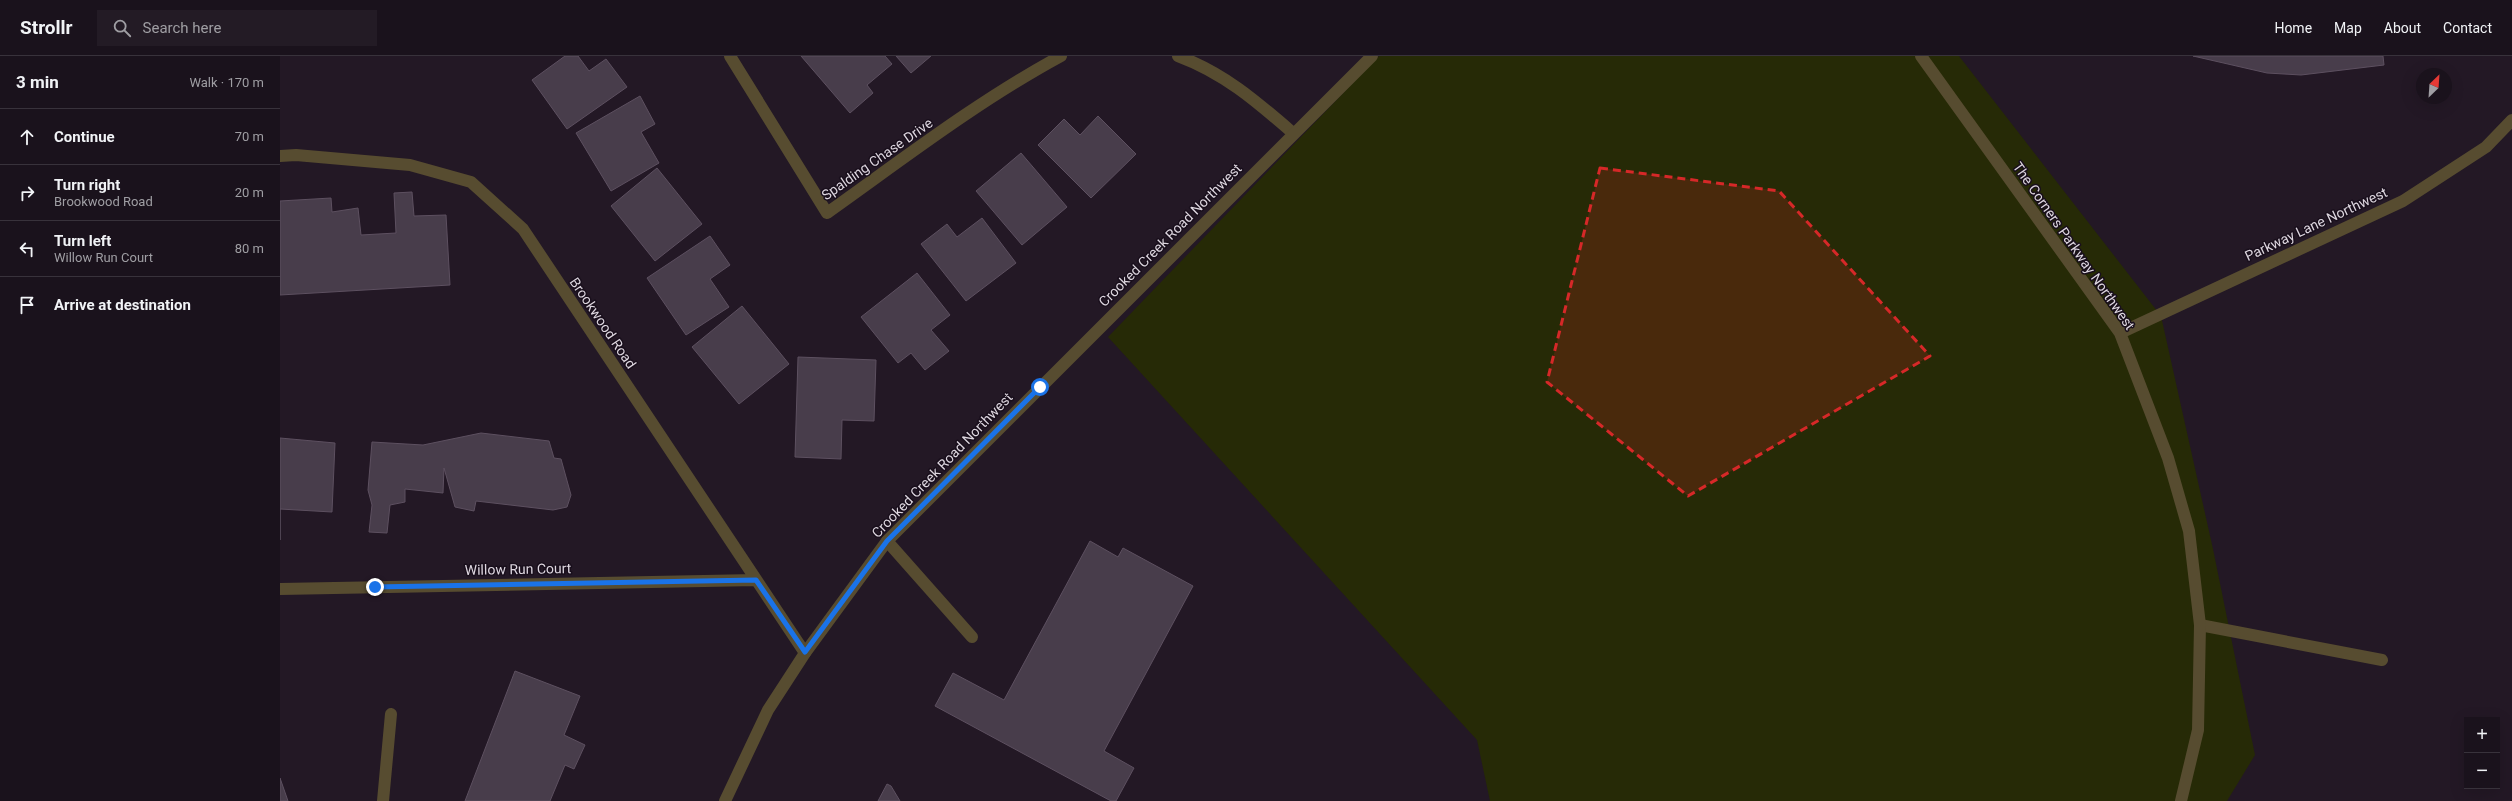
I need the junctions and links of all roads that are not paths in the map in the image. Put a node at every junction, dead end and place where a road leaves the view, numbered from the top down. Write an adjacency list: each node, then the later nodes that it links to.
1 (730, 56): 2 (street, Spalding Chase Drive)
2 (1061, 56)
3 (1178, 56): 7 (street)
4 (1372, 56): 7 (street, Crooked Creek Road Northwest)
5 (1921, 56): 9 (street, The Corners Parkway Northwest)
6 (2512, 120): 9 (street, Parkway Lane Northwest)
7 (1293, 133): 10 (street, Crooked Creek Road Northwest)
8 (280, 156): 11 (street, Brookwood Road)
9 (2120, 333): 13 (street, The Corners Parkway Northwest)
10 (887, 541): 14 (street); 15 (street, Crooked Creek Road Northwest)
11 (756, 580): 12 (street, Willow Run Court); 15 (street, Brookwood Road)
12 (280, 589)
13 (2200, 625): 16 (street); 20 (street, The Corners Parkway Northwest)
14 (972, 637)
15 (805, 652): 19 (street, Crooked Creek Road Northwest)
16 (2382, 660)
17 (391, 714): 18 (street)
18 (383, 801)
19 (725, 801)
20 (2181, 801)

